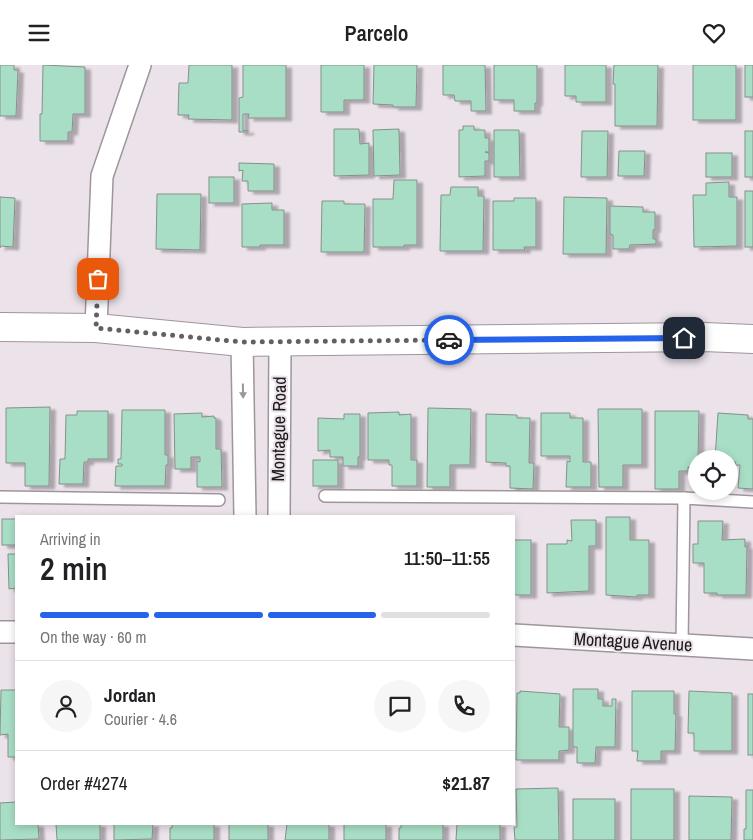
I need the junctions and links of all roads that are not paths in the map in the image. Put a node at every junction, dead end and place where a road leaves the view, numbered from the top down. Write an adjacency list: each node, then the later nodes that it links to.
1 (140, 65): 3 (street)
2 (0, 327): 3 (street)
3 (96, 328): 5 (street)
4 (753, 339): 6 (street)
5 (242, 342): 6 (street); 12 (street, Montague Road, one-way to 12)
6 (280, 342): 13 (street, Montague Road)
7 (325, 496): 9 (lane)
8 (0, 497): 10 (lane)
9 (684, 498): 11 (lane); 17 (lane)
10 (219, 500)
11 (753, 502)
12 (245, 515)
13 (278, 515)
14 (0, 632): 15 (street)
15 (15, 632)
16 (515, 635): 17 (street, Montague Avenue)
17 (682, 645): 18 (street, Montague Avenue)
18 (753, 649)

